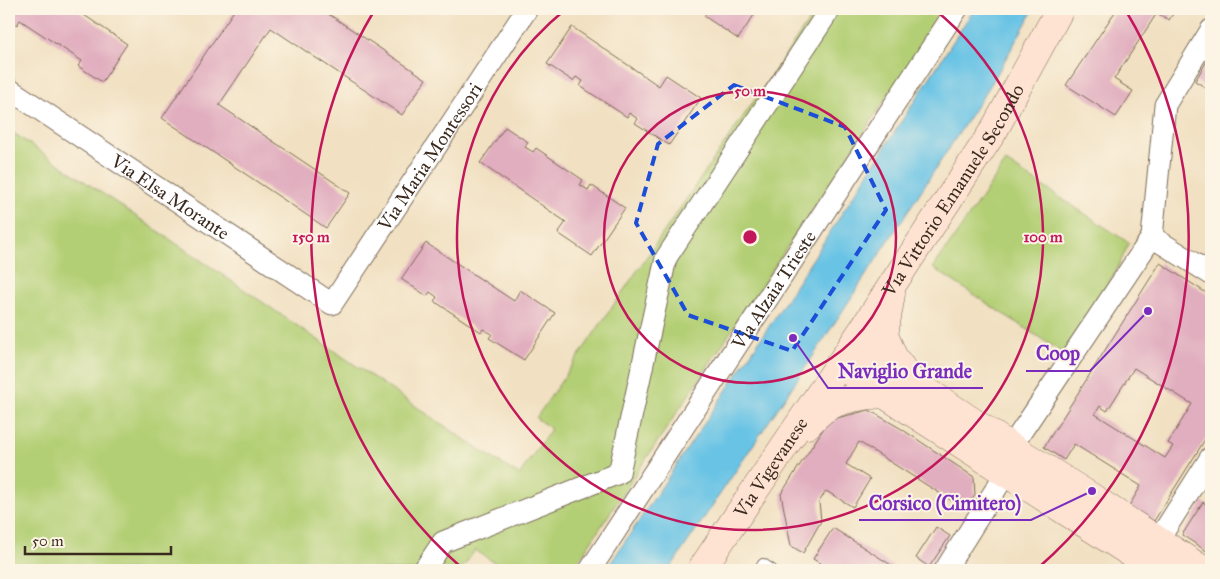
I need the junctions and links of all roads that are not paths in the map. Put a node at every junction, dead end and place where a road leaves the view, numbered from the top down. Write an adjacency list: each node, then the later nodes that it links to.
1 (527, 9): 10 (street, Via Maria Montessori)
2 (830, 9): 19 (street)
3 (958, 9): 20 (street, Via Alzaia Trieste)
4 (1060, 9): 9 (street, Via Vittorio Emanuele Secondo)
5 (1211, 30): 7 (street)
6 (9, 90): 10 (street, Via Elsa Morante)
7 (1152, 238): 8 (street); 17 (street)
8 (1211, 274)
9 (893, 284): 11 (street, Via Vittorio Emanuele Secondo); 13 (street)
10 (332, 304)
11 (854, 343): 12 (street, Via Vittorio Emanuele Secondo); 13 (street)
12 (839, 365): 14 (street); 15 (street, Via Vigevanese)
13 (912, 382): 17 (street)
14 (883, 394): 15 (street); 17 (street)
15 (783, 449): 21 (street, Via Vigevanese)
16 (1211, 457): 18 (street)
17 (1009, 460): 18 (street); 24 (street)
18 (1150, 561): 25 (street)
19 (424, 570)
20 (590, 570)
21 (701, 570)
22 (759, 570): 23 (lane)
23 (772, 570)
24 (945, 570)
25 (1203, 570)

